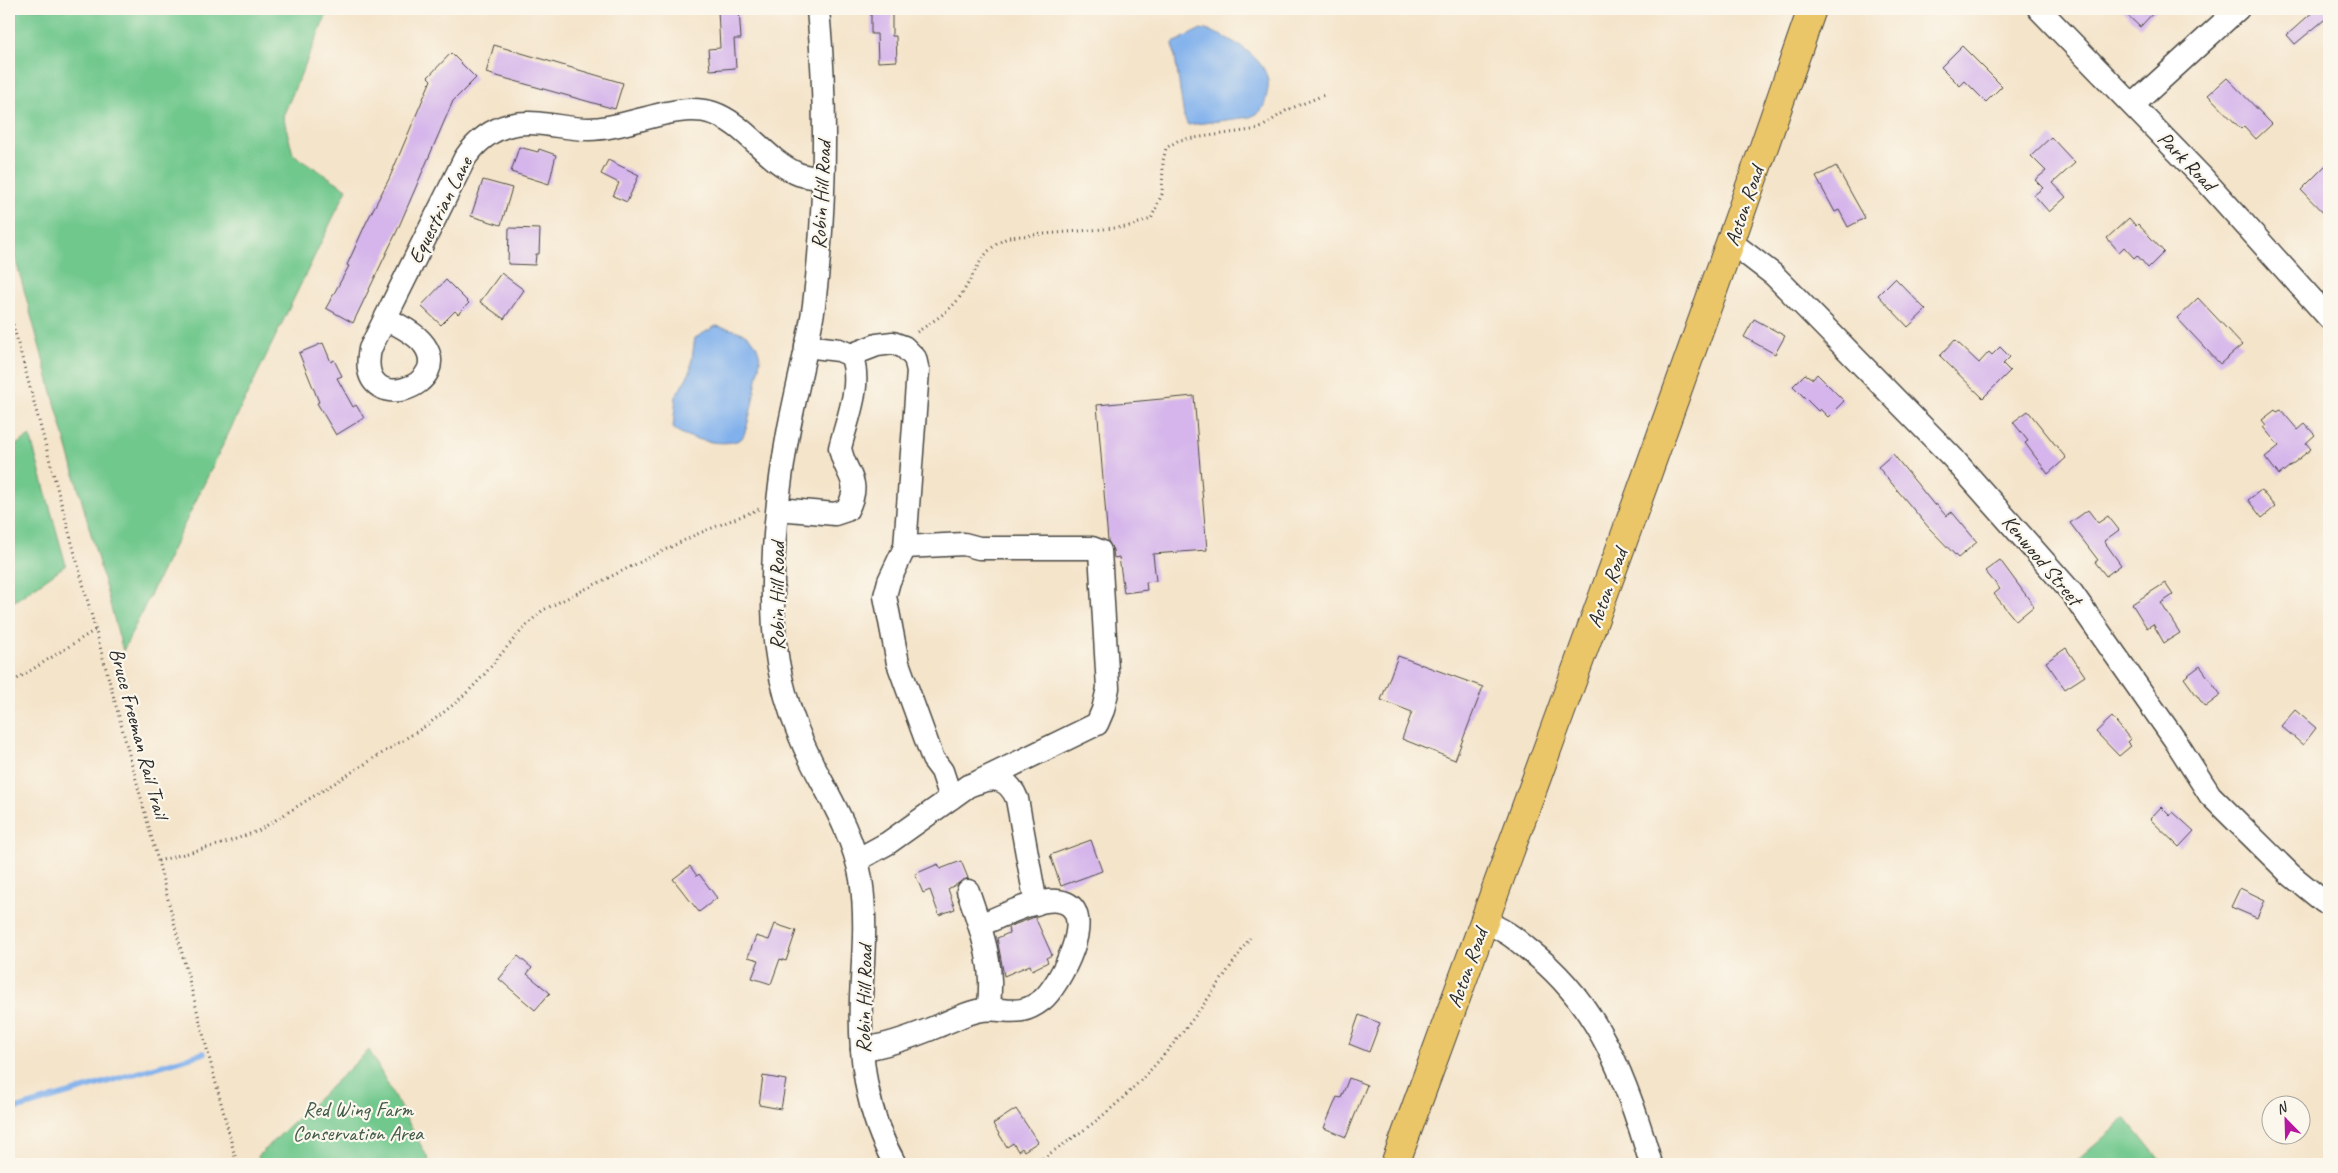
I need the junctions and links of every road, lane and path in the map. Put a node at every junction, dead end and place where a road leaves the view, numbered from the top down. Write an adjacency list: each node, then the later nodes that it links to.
1 (818, 9): 7 (street, Robin Hill Road)
2 (1812, 9): 8 (main road, Acton Road)
3 (2039, 9): 6 (street, Park Road)
4 (2238, 9): 6 (street)
5 (1324, 95): 12 (path)
6 (2133, 105): 11 (street, Park Road)
7 (822, 178): 10 (street, Equestrian Lane); 13 (street, Robin Hill Road)
8 (1732, 242): 24 (street, Kenwood Street); 26 (main road, Acton Road)
9 (9, 310): 17 (path, Bruce Freeman Rail Trail)
10 (386, 318)
11 (2329, 318)
12 (897, 345): 14 (street); 16 (street)
13 (806, 346): 14 (street); 15 (street, Robin Hill Road)
14 (851, 355): 15 (street)
15 (778, 508): 21 (street, Robin Hill Road); 22 (path)
16 (905, 547): 19 (street); 20 (street)
17 (95, 630): 18 (path); 22 (path, Bruce Freeman Rail Trail)
18 (9, 684)
19 (980, 782): 20 (street); 25 (street)
20 (951, 798): 21 (street)
21 (857, 860): 30 (street, Robin Hill Road)
22 (158, 861): 31 (path, Bruce Freeman Rail Trail)
23 (968, 891): 27 (street)
24 (2327, 900)
25 (1036, 904): 27 (street); 29 (street)
26 (1484, 922): 34 (main road, Acton Road); 35 (street)
27 (980, 925): 29 (street)
28 (1250, 938): 33 (path)
29 (988, 1010): 30 (street)
30 (862, 1049): 32 (street, Robin Hill Road)
31 (237, 1164)
32 (895, 1164)
33 (1034, 1164)
34 (1395, 1164)
35 (1651, 1164)

